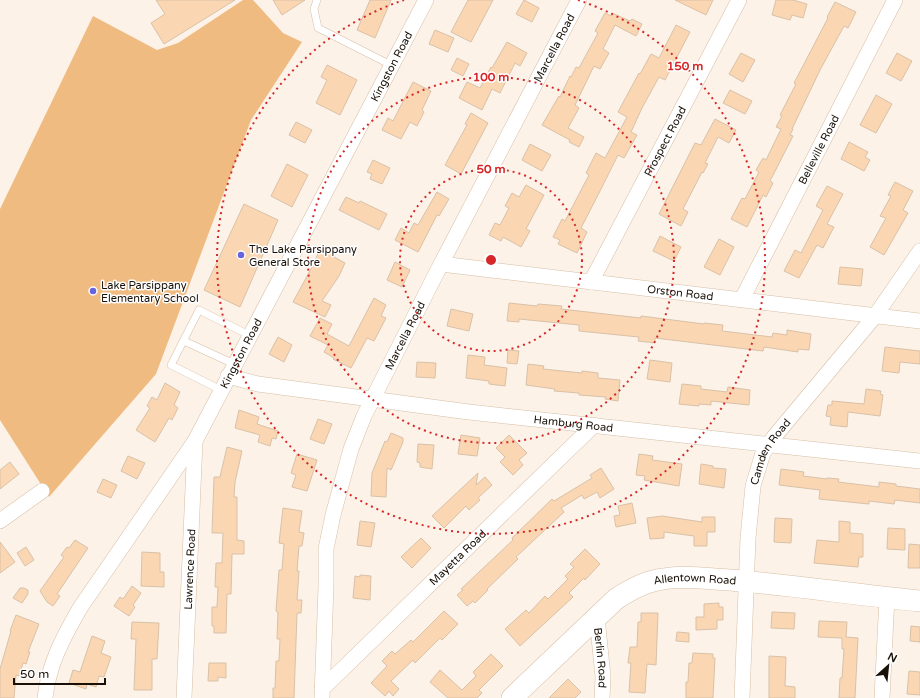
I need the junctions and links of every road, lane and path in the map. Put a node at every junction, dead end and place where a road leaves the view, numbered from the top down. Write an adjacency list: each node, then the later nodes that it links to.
1 (317, 0): 6 (lane)
2 (426, 0): 6 (street, Kingston Road)
3 (579, 0): 8 (street, Marcella Road)
4 (739, 0): 9 (street, Prospect Road)
5 (895, 0): 10 (street, Belleville Road)
6 (391, 65): 13 (street, Kingston Road)
7 (920, 251): 11 (street, Camden Road)
8 (441, 264): 9 (street, Orston Road); 17 (street, Marcella Road)
9 (591, 282): 10 (street, Orston Road)
10 (742, 299): 11 (street, Orston Road)
11 (875, 316): 12 (street, Orston Road); 20 (street, Camden Road)
12 (920, 321)
13 (249, 335): 14 (lane); 15 (street, Kingston Road)
14 (184, 341): 15 (lane); 16 (lane)
15 (231, 370): 16 (street, Kingston Road); 17 (street, Hamburg Road)
16 (221, 390): 19 (street, Kingston Road)
17 (373, 399): 18 (street, Hamburg Road); 28 (street, Marcella Road)
18 (594, 425): 20 (street, Hamburg Road); 28 (street, Mayetta Road)
19 (195, 441): 29 (street, Kingston Road); 30 (street, Lawrence Road)
20 (769, 445): 21 (street, Hamburg Road); 24 (street, Camden Road)
21 (920, 461)
22 (42, 491): 23 (street)
23 (0, 521)
24 (747, 582): 25 (street, Allentown Road); 27 (street, Allentown Road); 33 (street, Camden Road)
25 (887, 597): 26 (street, Allentown Road); 34 (street)
26 (920, 600)
27 (597, 617): 31 (street, Allentown Road); 32 (street, Berlin Road)
28 (322, 694)
29 (45, 698)
30 (184, 698)
31 (512, 698)
32 (602, 698)
33 (742, 698)
34 (882, 698)

